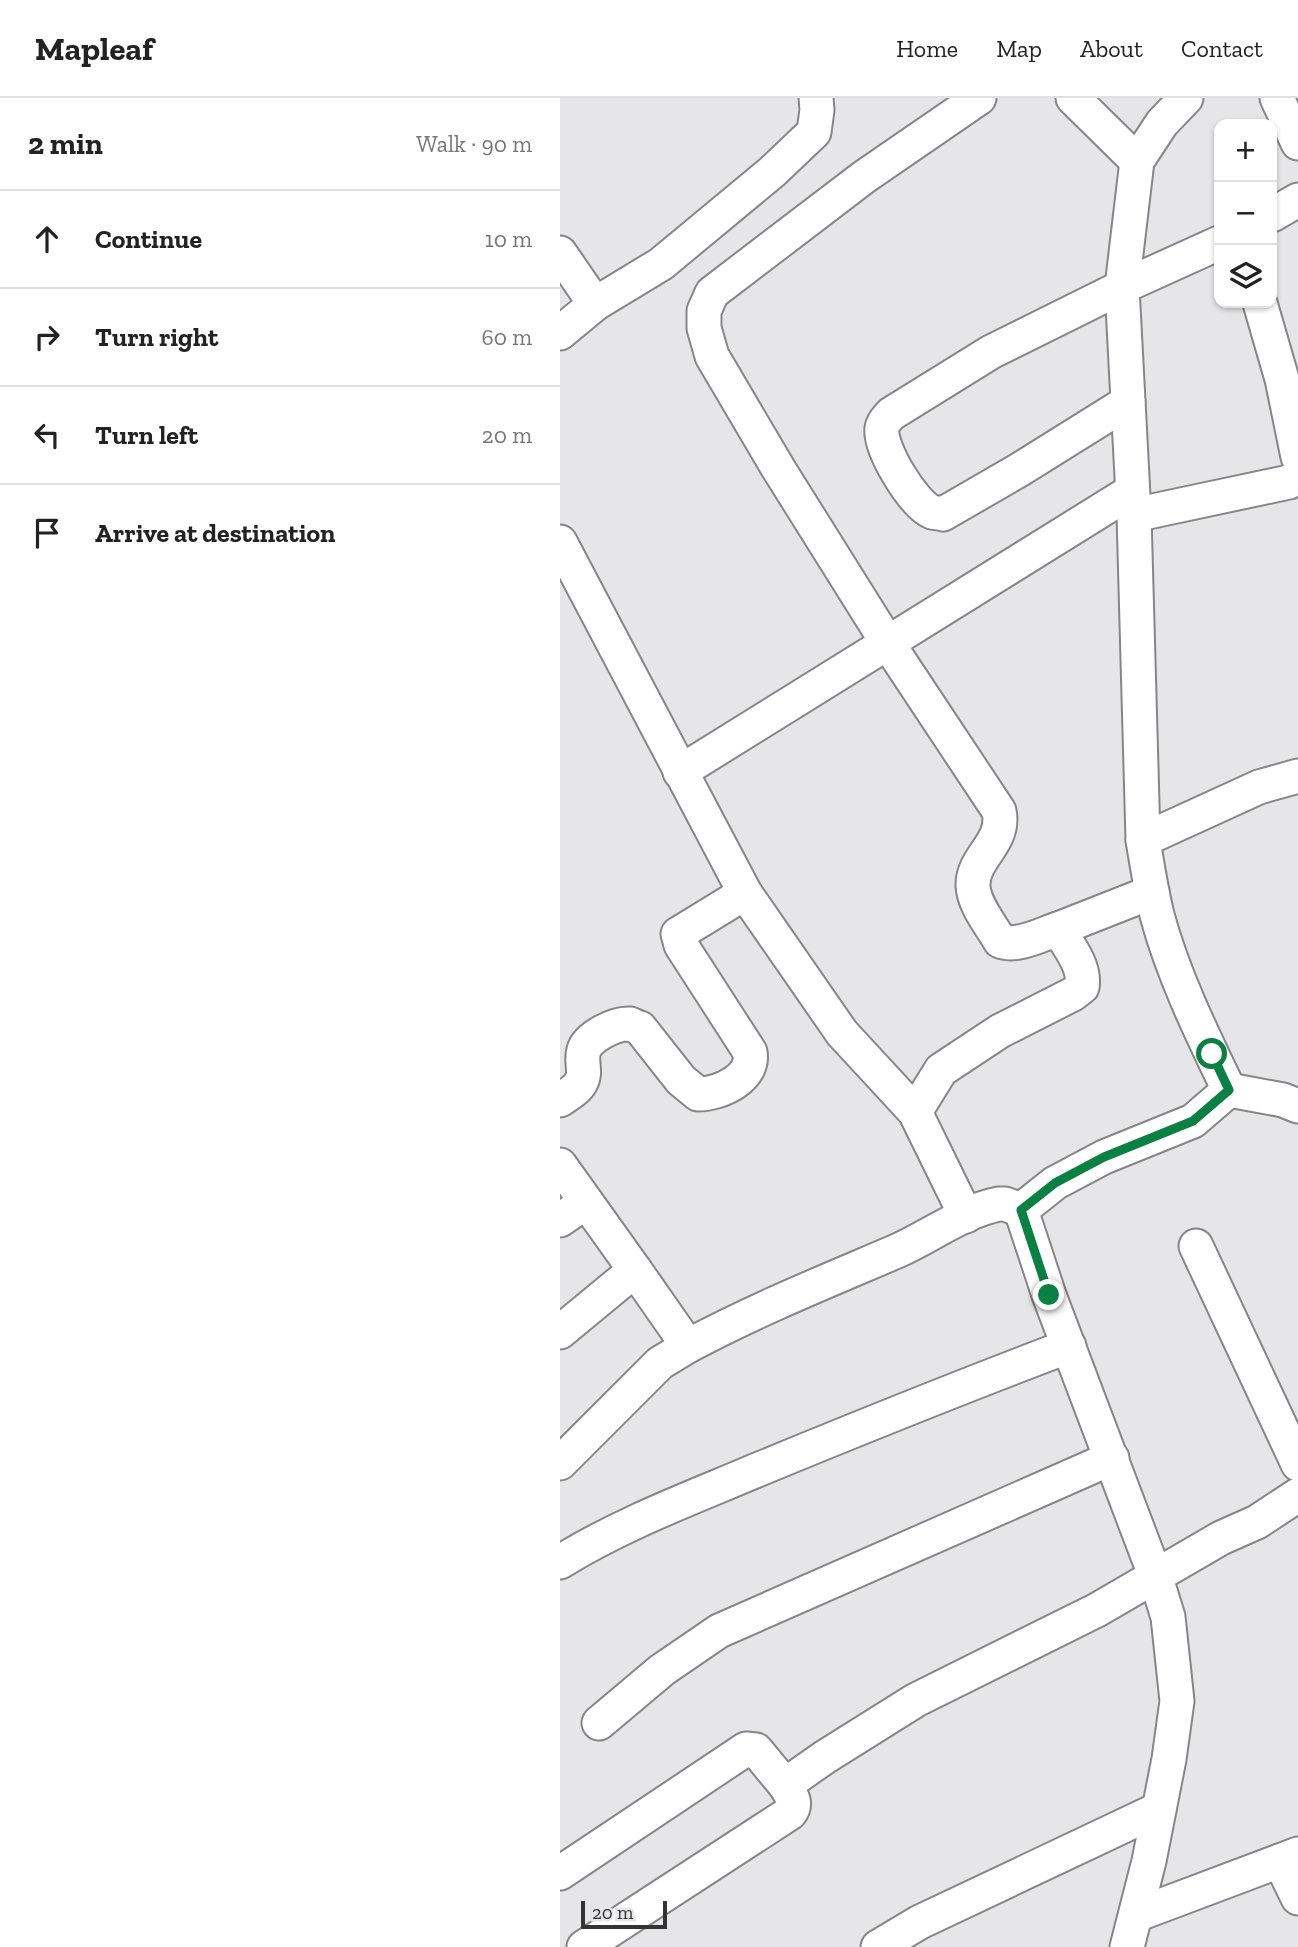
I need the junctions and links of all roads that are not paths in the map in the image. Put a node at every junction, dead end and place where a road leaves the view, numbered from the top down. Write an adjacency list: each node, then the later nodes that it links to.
1 (816, 98): 13 (street)
2 (979, 98): 21 (street)
3 (1073, 98): 7 (street)
4 (1186, 98): 7 (street)
5 (1277, 98): 6 (street)
6 (1298, 143)
7 (1137, 161): 12 (street)
8 (1298, 200): 9 (street)
9 (1277, 212)
10 (1215, 245): 12 (street)
11 (560, 253): 13 (street)
12 (1122, 287): 16 (street); 16 (street)
13 (595, 304): 15 (street)
14 (1261, 308): 17 (street)
15 (560, 333)
16 (1128, 402): 19 (street)
17 (1298, 457)
18 (1298, 477): 19 (street)
19 (1133, 503): 21 (street); 24 (street)
20 (560, 542): 22 (street)
21 (887, 642): 22 (street); 27 (street)
22 (680, 772): 26 (street)
23 (1298, 776): 24 (street)
24 (1143, 840): 25 (street)
25 (1152, 892): 27 (street); 28 (street)
26 (745, 893): 29 (street); 31 (street)
27 (1058, 929): 31 (street)
28 (1229, 1090): 30 (street); 33 (street)
29 (560, 1100)
30 (1298, 1106)
31 (915, 1112): 35 (street)
32 (560, 1165): 34 (street)
33 (1021, 1210): 35 (street); 40 (street)
34 (573, 1211): 37 (street)
35 (966, 1216): 39 (street)
36 (1196, 1247): 43 (street)
37 (635, 1270): 38 (street); 39 (street)
38 (560, 1332)
39 (688, 1346): 42 (street)
40 (1069, 1346): 41 (street); 45 (street)
41 (1112, 1458): 46 (street); 47 (street)
42 (560, 1463)
43 (1298, 1464)
44 (1298, 1495): 46 (street)
45 (560, 1562)
46 (1155, 1575): 48 (street); 49 (street)
47 (599, 1723)
48 (785, 1785): 51 (street); 54 (street)
49 (1159, 1809): 53 (street); 55 (street)
50 (1289, 1857): 52 (street); 53 (street)
51 (560, 1873)
52 (1298, 1898)
53 (1136, 1915): 56 (street)
54 (584, 1947)
55 (878, 1947)
56 (1127, 1947)

